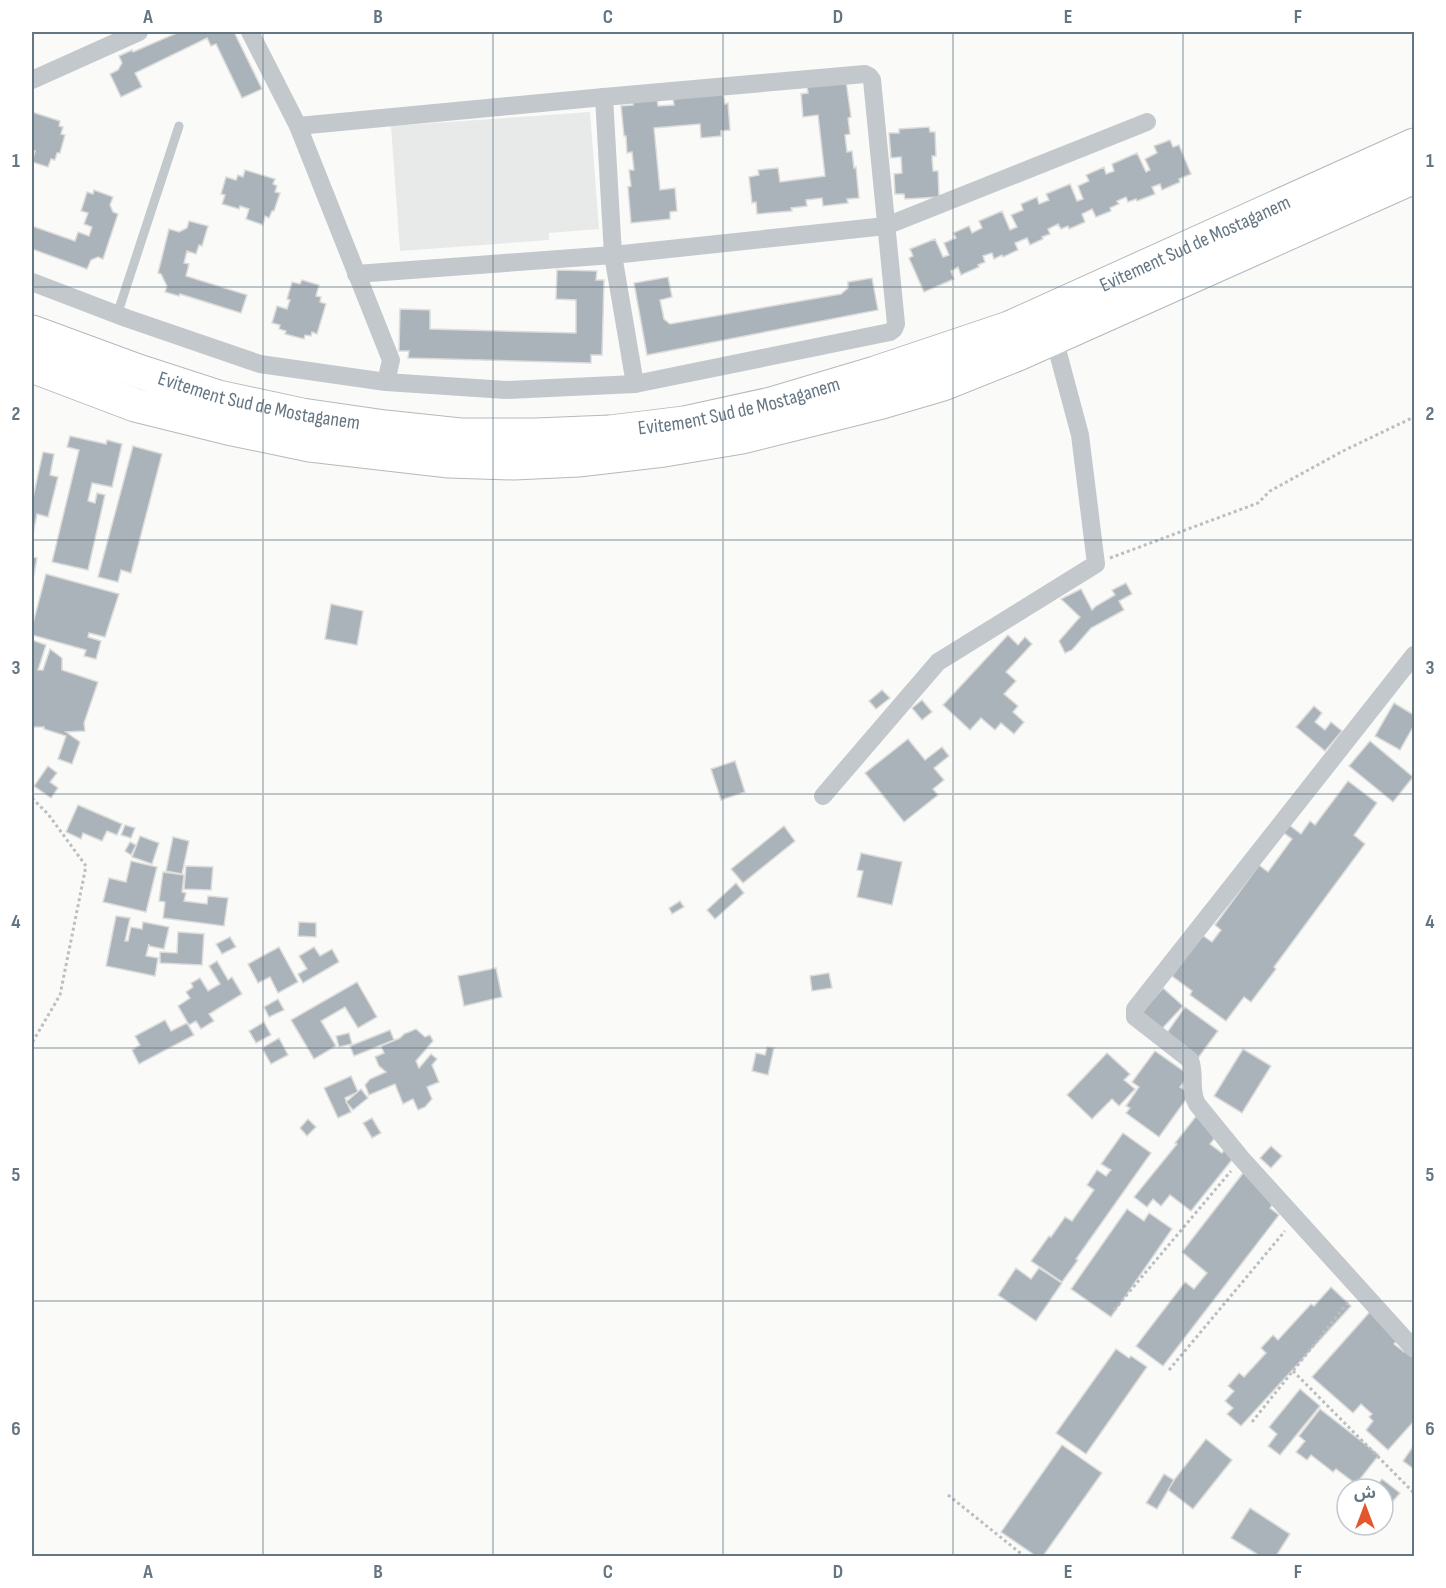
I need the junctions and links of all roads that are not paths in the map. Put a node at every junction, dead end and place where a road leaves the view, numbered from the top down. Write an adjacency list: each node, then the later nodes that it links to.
1 (139, 32): 3 (street)
2 (250, 32): 7 (street)
3 (32, 80)
4 (604, 97): 7 (street); 10 (street); 11 (street)
5 (1147, 122): 10 (street)
6 (179, 126): 14 (lane)
7 (298, 126): 12 (street)
8 (1414, 145): 15 (highway, Evitement Sud de Mostaganem)
9 (1414, 177): 16 (highway, Evitement Sud de Mostaganem)
10 (886, 226): 11 (street); 19 (street)
11 (613, 255): 12 (street); 19 (street)
12 (356, 274): 18 (street)
13 (32, 282): 14 (street)
14 (117, 315): 18 (street)
15 (32, 332)
16 (1054, 338): 17 (highway, Evitement Sud de Mostaganem); 21 (street)
17 (32, 366)
18 (386, 382): 19 (street)
19 (635, 384)
20 (1414, 655): 22 (street)
21 (823, 796)
22 (1414, 1349)

